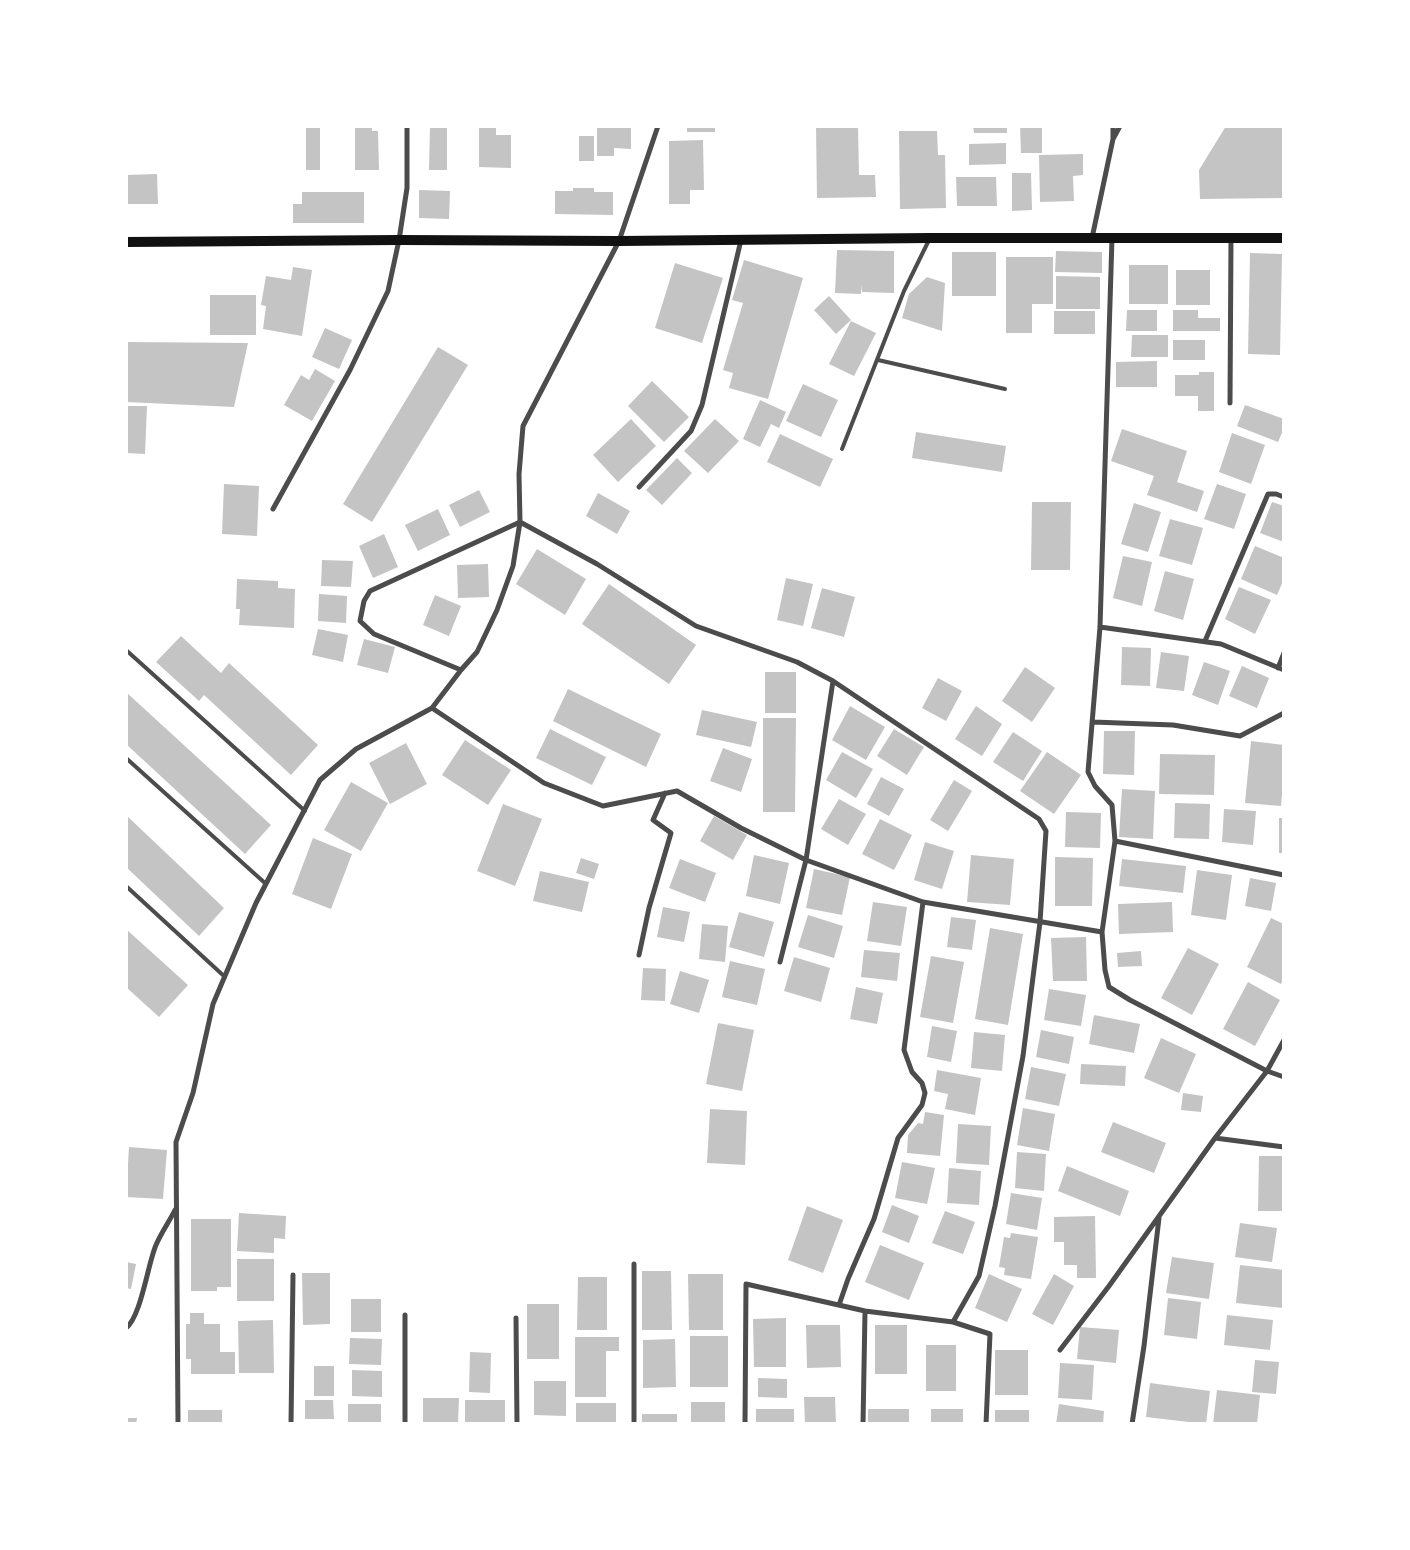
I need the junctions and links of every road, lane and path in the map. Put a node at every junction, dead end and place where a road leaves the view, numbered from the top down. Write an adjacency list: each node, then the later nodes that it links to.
1 (407, 126): 11 (street)
2 (658, 126): 13 (street)
3 (1113, 126): 5 (street)
4 (1120, 126): 5 (street)
5 (1113, 139): 7 (street)
6 (930, 238): 7 (main road); 12 (main road); 15 (lane)
7 (1092, 238): 8 (main road)
8 (1112, 238): 9 (main road); 23 (street)
9 (1231, 238): 10 (main road); 17 (street)
10 (1284, 238)
11 (399, 240): 13 (main road); 14 (main road); 21 (street)
12 (741, 240): 13 (main road); 19 (street)
13 (619, 241): 22 (street)
14 (126, 242)
15 (878, 360): 16 (lane); 18 (lane)
16 (1004, 389)
17 (1230, 403)
18 (842, 449)
19 (639, 487)
20 (1284, 497): 24 (street)
21 (273, 509)
22 (520, 522): 28 (street); 28 (street); 30 (street)
23 (1100, 627): 24 (street); 33 (street)
24 (1205, 641): 27 (street)
25 (126, 650): 36 (lane)
26 (1284, 653): 27 (street)
27 (1278, 668): 29 (street)
28 (461, 670): 31 (street)
29 (1284, 670)
30 (833, 681): 38 (street); 43 (street)
31 (432, 708): 35 (street); 36 (street)
32 (1284, 713): 33 (street)
33 (1093, 722): 37 (street)
34 (126, 758): 40 (lane)
35 (665, 793): 38 (street); 45 (street)
36 (304, 811): 40 (street)
37 (1115, 841): 39 (street); 44 (street)
38 (806, 860): 42 (street); 46 (street)
39 (1284, 875)
40 (266, 884): 47 (street)
41 (126, 886): 47 (lane)
42 (923, 902): 43 (street); 57 (street)
43 (1040, 922): 44 (street); 61 (street)
44 (1102, 932): 49 (street)
45 (639, 954)
46 (780, 962)
47 (225, 977): 53 (street)
48 (1284, 1040): 49 (street)
49 (1267, 1071): 50 (street); 51 (street)
50 (1284, 1078)
51 (1215, 1138): 52 (street); 54 (street)
52 (1284, 1147)
53 (176, 1210): 62 (street); 64 (street)
54 (1159, 1218): 63 (street); 72 (street)
55 (634, 1264): 68 (street)
56 (293, 1275): 65 (street)
57 (840, 1305): 58 (street); 69 (street)
58 (865, 1310): 61 (street); 70 (street)
59 (405, 1315): 66 (street)
60 (516, 1318): 67 (street)
61 (953, 1322): 71 (street)
62 (126, 1328)
63 (1060, 1350)
64 (178, 1424)
65 (291, 1424)
66 (405, 1424)
67 (517, 1424)
68 (634, 1424)
69 (745, 1424)
70 (863, 1424)
71 (986, 1424)
72 (1132, 1424)

